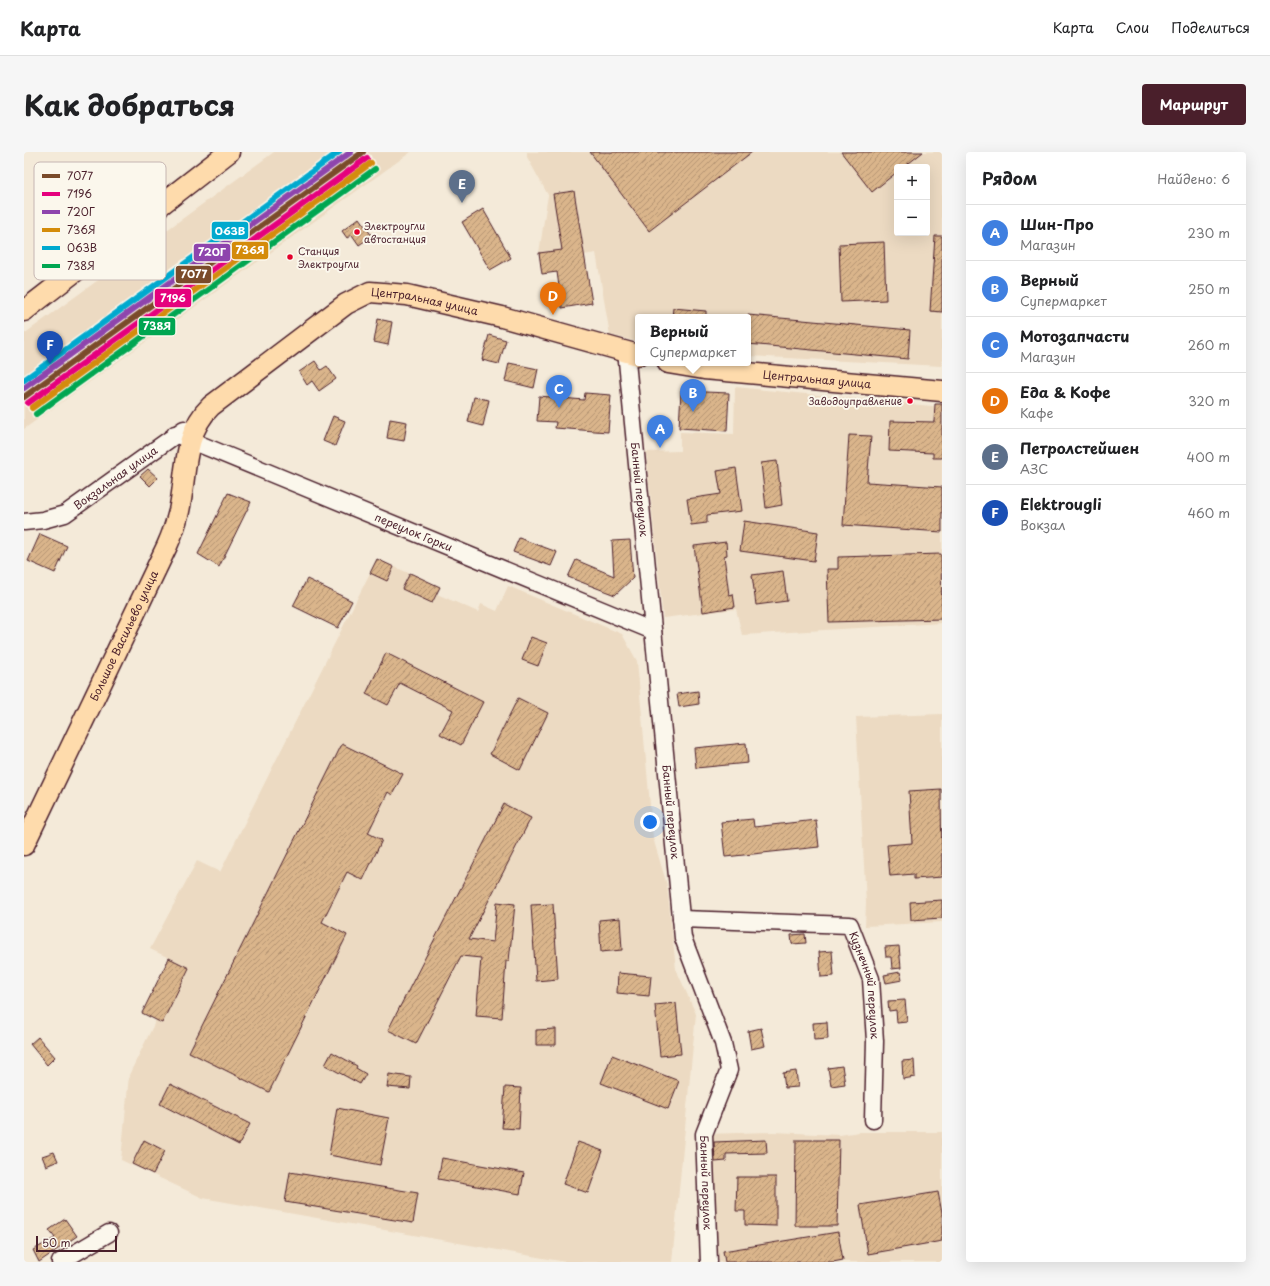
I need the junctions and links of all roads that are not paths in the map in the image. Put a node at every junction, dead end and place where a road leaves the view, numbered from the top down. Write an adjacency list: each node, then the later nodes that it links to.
1 (229, 152): 2 (main road)
2 (166, 201)
3 (64, 280): 4 (main road)
4 (24, 311)
5 (632, 353): 8 (main road, Центральная улица); 11 (street, Банный переулок)
6 (686, 366): 7 (main road, Центральная улица)
7 (942, 391)
8 (200, 419): 9 (main road, Большое Васильево улица)
9 (183, 438): 10 (street, Вокзальная улица); 11 (street, переулок Горки); 12 (main road, Большое Васильево улица)
10 (24, 522)
11 (653, 631): 13 (street, Банный переулок)
12 (24, 845)
13 (681, 919): 14 (street, Кузнечный переулок); 17 (street, Банный переулок)
14 (874, 1120)
15 (109, 1233): 16 (street)
16 (60, 1262)
17 (709, 1262)

